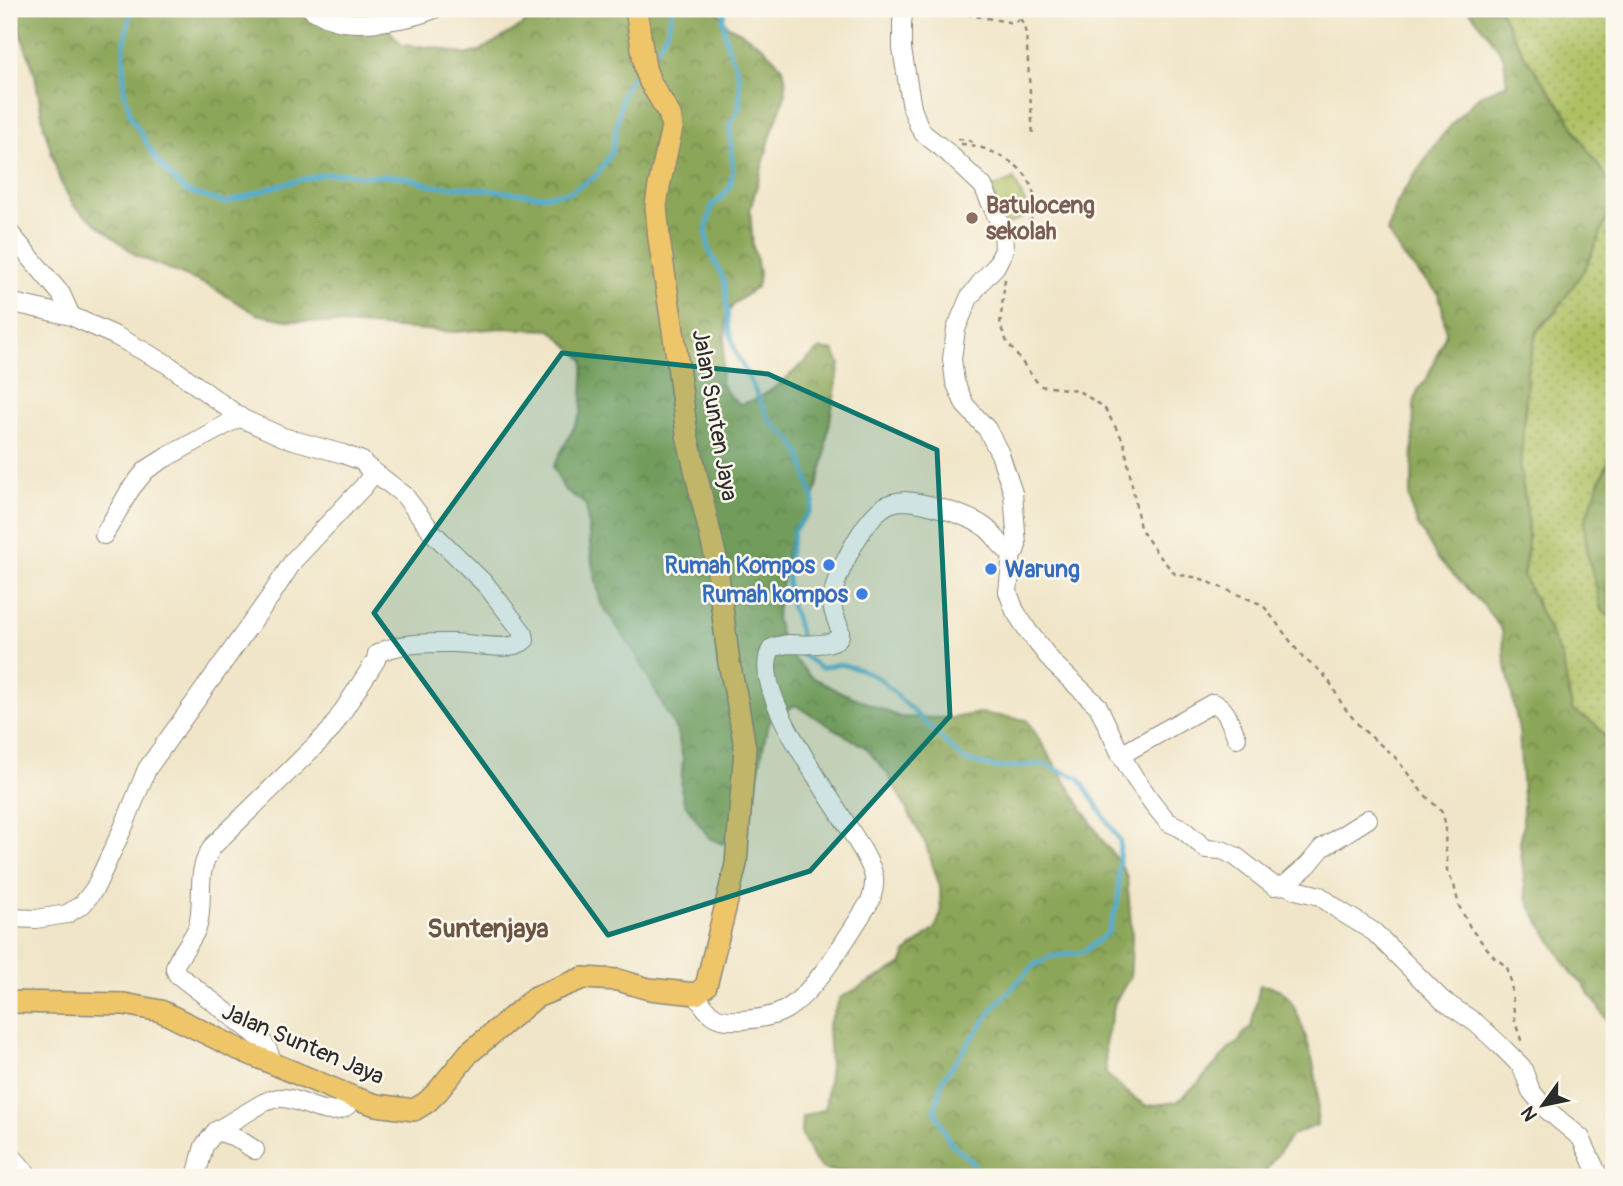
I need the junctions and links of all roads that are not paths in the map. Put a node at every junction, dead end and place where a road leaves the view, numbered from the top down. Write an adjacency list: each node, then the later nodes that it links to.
1 (311, 9): 2 (street)
2 (434, 9)
3 (636, 9): 17 (main road, Jalan Sunten Jaya)
4 (904, 9): 11 (street)
5 (9, 232): 7 (street)
6 (9, 302): 7 (street)
7 (71, 316): 8 (street)
8 (240, 417): 9 (street); 10 (street)
9 (369, 468): 16 (street); 19 (street)
10 (104, 535)
11 (1012, 553): 13 (street); 17 (street)
12 (1237, 738): 13 (street)
13 (1121, 755): 15 (street)
14 (1368, 819): 15 (street)
15 (1285, 884): 26 (street)
16 (9, 918)
17 (696, 994): 20 (main road, Jalan Sunten Jaya)
18 (9, 1002): 19 (main road, Jalan Sunten Jaya)
19 (273, 1064): 20 (main road, Jalan Sunten Jaya)
20 (355, 1098): 21 (street)
21 (216, 1131): 22 (street); 25 (street)
22 (256, 1150)
23 (9, 1153): 24 (street)
24 (30, 1177)
25 (195, 1177)
26 (1599, 1177)

